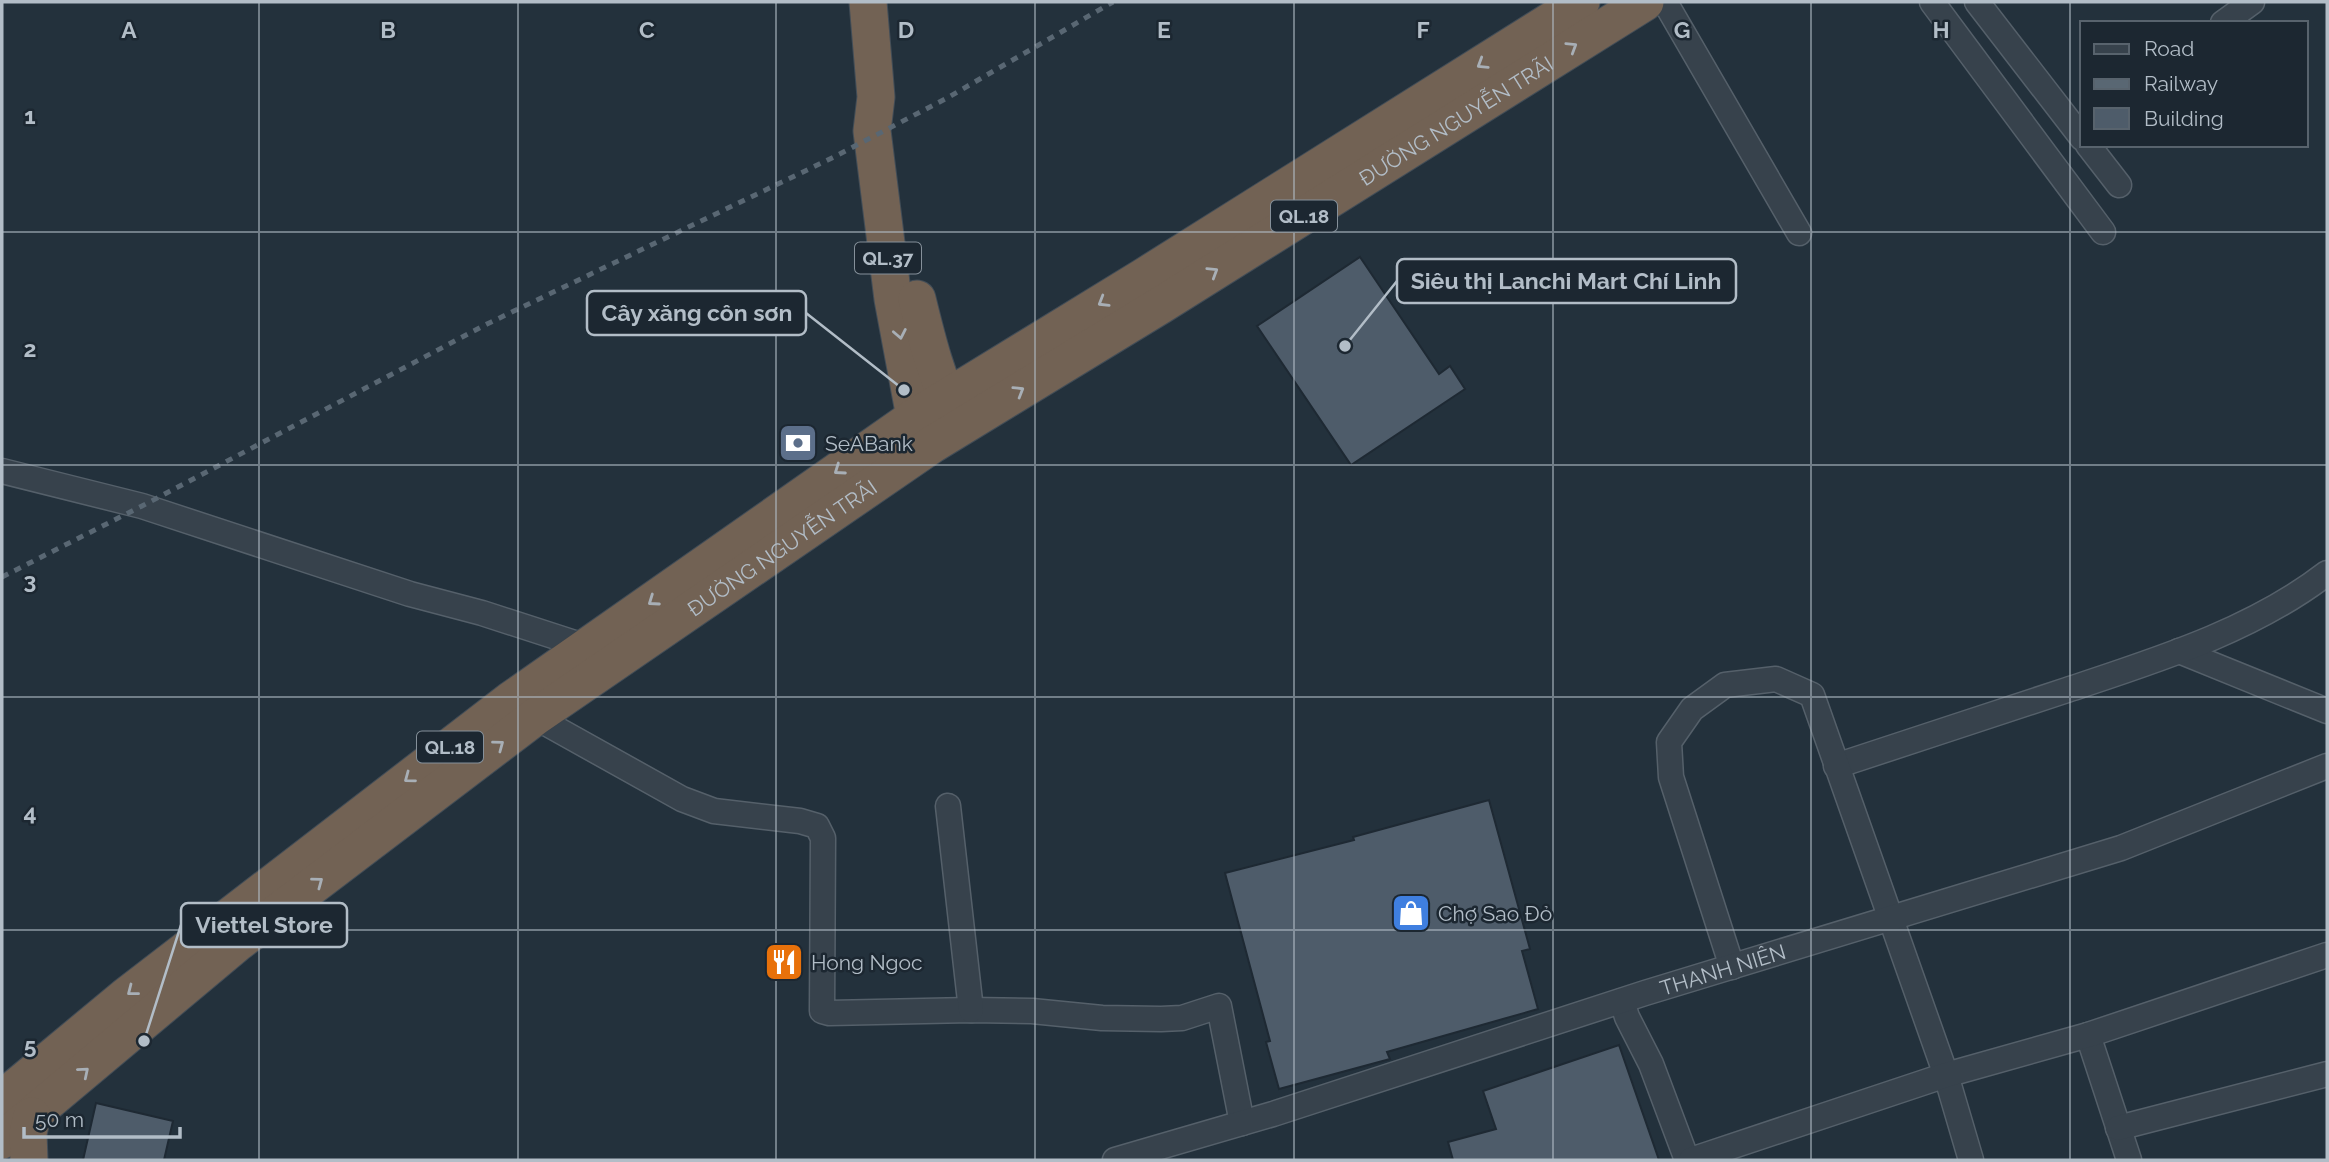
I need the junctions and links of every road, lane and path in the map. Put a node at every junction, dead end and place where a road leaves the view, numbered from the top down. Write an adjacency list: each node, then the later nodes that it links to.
1 (868, 2): 16 (highway, QL.37)
2 (1581, 2): 15 (highway, ĐƯỜNG NGUYỄN TRÃI / QL.18, one-way to 15)
3 (1645, 2): 15 (highway, ĐƯỜNG NGUYỄN TRÃI / QL.18, one-way to 3)
4 (1665, 2): 14 (street)
5 (1932, 2): 9 (street)
6 (2252, 2): 8 (street)
7 (1982, 4): 9 (street); 10 (street)
8 (2226, 21)
9 (1952, 29): 13 (street)
10 (2080, 131)
11 (2091, 147): 12 (street)
12 (2119, 185)
13 (2103, 232)
14 (1799, 233)
15 (1153, 291): 16 (highway, ĐƯỜNG NGUYỄN TRÃI / QL.18)
16 (939, 422): 19 (highway, ĐƯỜNG NGUYỄN TRÃI / QL.18, one-way to 19); 21 (highway, ĐƯỜNG NGUYỄN TRÃI / QL.18)
17 (2, 471): 19 (street)
18 (2327, 573): 20 (street)
19 (587, 647): 21 (highway, ĐƯỜNG NGUYỄN TRÃI / QL.18)
20 (2179, 651): 22 (street); 24 (street)
21 (523, 709): 30 (street); 34 (highway, ĐƯỜNG NGUYỄN TRÃI / QL.18)
22 (2327, 711)
23 (2327, 765): 26 (street, THANH NIÊN)
24 (1836, 766): 26 (street); 28 (street)
25 (948, 806): 30 (street)
26 (1890, 919): 28 (street, THANH NIÊN); 33 (street)
27 (2327, 955): 31 (street)
28 (1732, 968): 29 (street, THANH NIÊN)
29 (1622, 1001): 35 (street, THANH NIÊN); 40 (street)
30 (971, 1010): 35 (street)
31 (2088, 1034): 33 (street); 36 (street)
32 (2327, 1074): 36 (street)
33 (1947, 1075): 40 (street); 41 (street)
34 (17, 1107): 37 (highway, ĐƯỜNG NGUYỄN TRÃI / QL.18); 38 (highway)
35 (1242, 1123): 39 (street, THANH NIÊN)
36 (2118, 1128): 42 (street)
37 (2, 1140)
38 (29, 1160)
39 (1115, 1160)
40 (1689, 1160)
41 (1971, 1160)
42 (2129, 1160)

